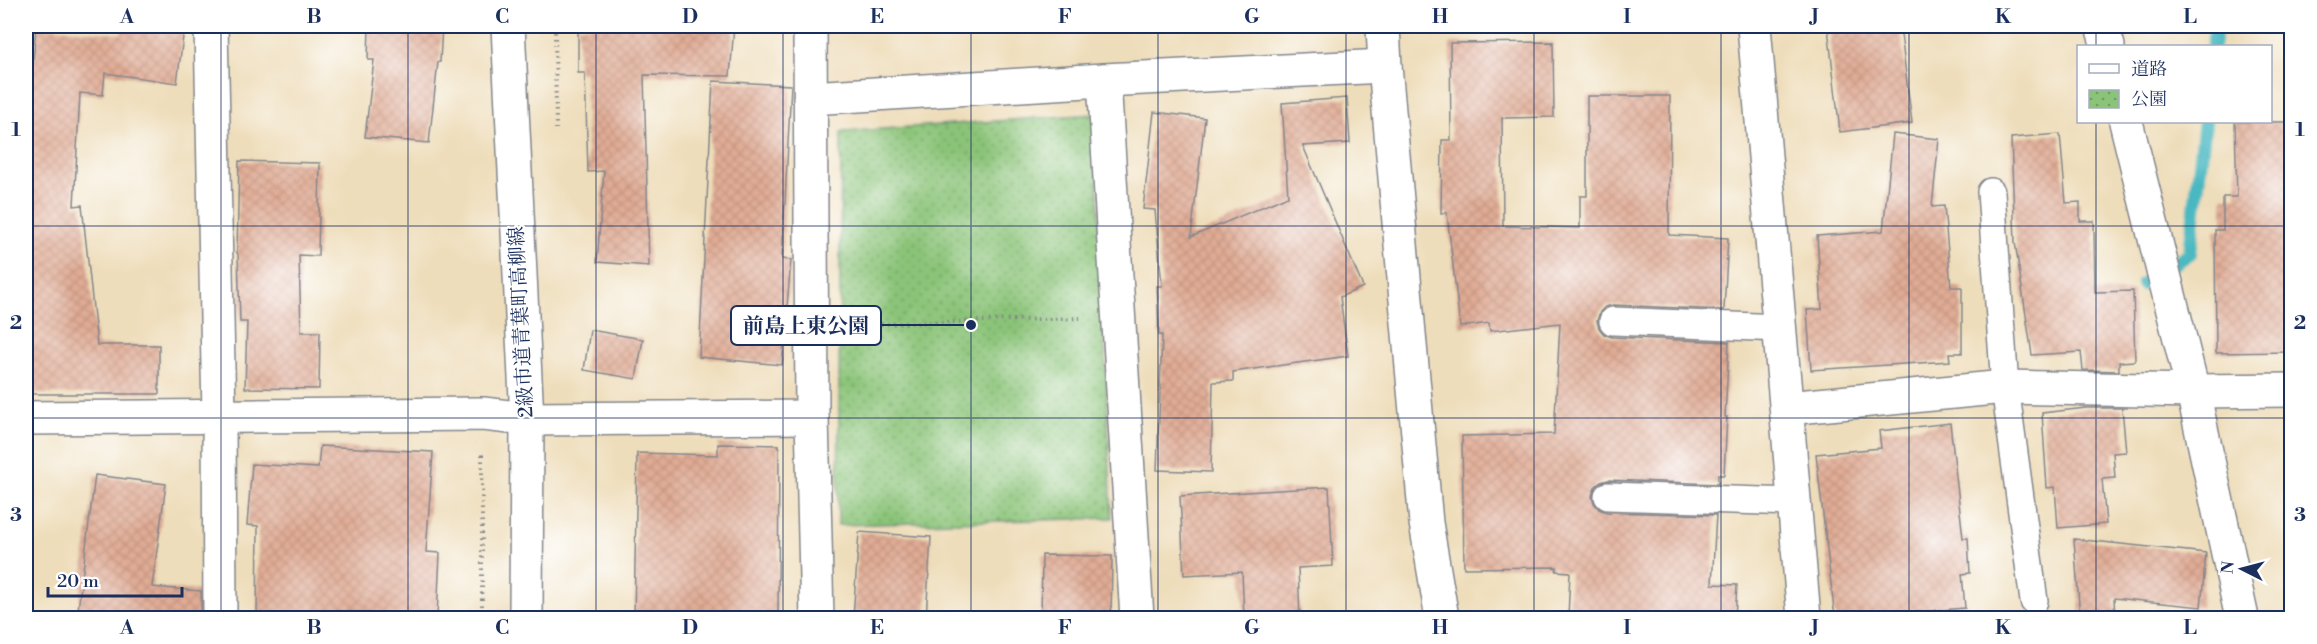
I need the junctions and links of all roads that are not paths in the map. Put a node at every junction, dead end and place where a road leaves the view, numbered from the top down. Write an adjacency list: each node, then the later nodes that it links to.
1 (212, 26): 19 (street)
2 (508, 26): 22 (street, 2級市道青葉町高柳線)
3 (810, 26): 10 (street)
4 (1383, 26): 8 (street)
5 (1754, 26): 14 (street)
6 (2102, 26): 7 (street)
7 (2108, 45)
8 (1385, 66): 9 (street); 30 (street)
9 (1104, 80): 10 (street); 29 (street)
10 (810, 98): 20 (street)
11 (2126, 123): 17 (street)
12 (1990, 192): 15 (lane)
13 (1613, 321): 14 (lane)
14 (1780, 328): 18 (street)
15 (2005, 387): 17 (street); 18 (street); 25 (lane)
16 (2292, 390): 17 (street)
17 (2193, 391): 32 (street)
18 (1787, 408): 24 (street)
19 (219, 415): 21 (street); 22 (street); 26 (street)
20 (812, 417): 22 (street); 28 (street)
21 (26, 418)
22 (526, 419): 27 (street, 2級市道青葉町高柳線)
23 (1608, 496): 24 (lane)
24 (1795, 502): 31 (street)
25 (2034, 601)
26 (220, 618)
27 (526, 618)
28 (817, 618)
29 (1137, 618)
30 (1442, 618)
31 (1804, 618)
32 (2242, 618)

